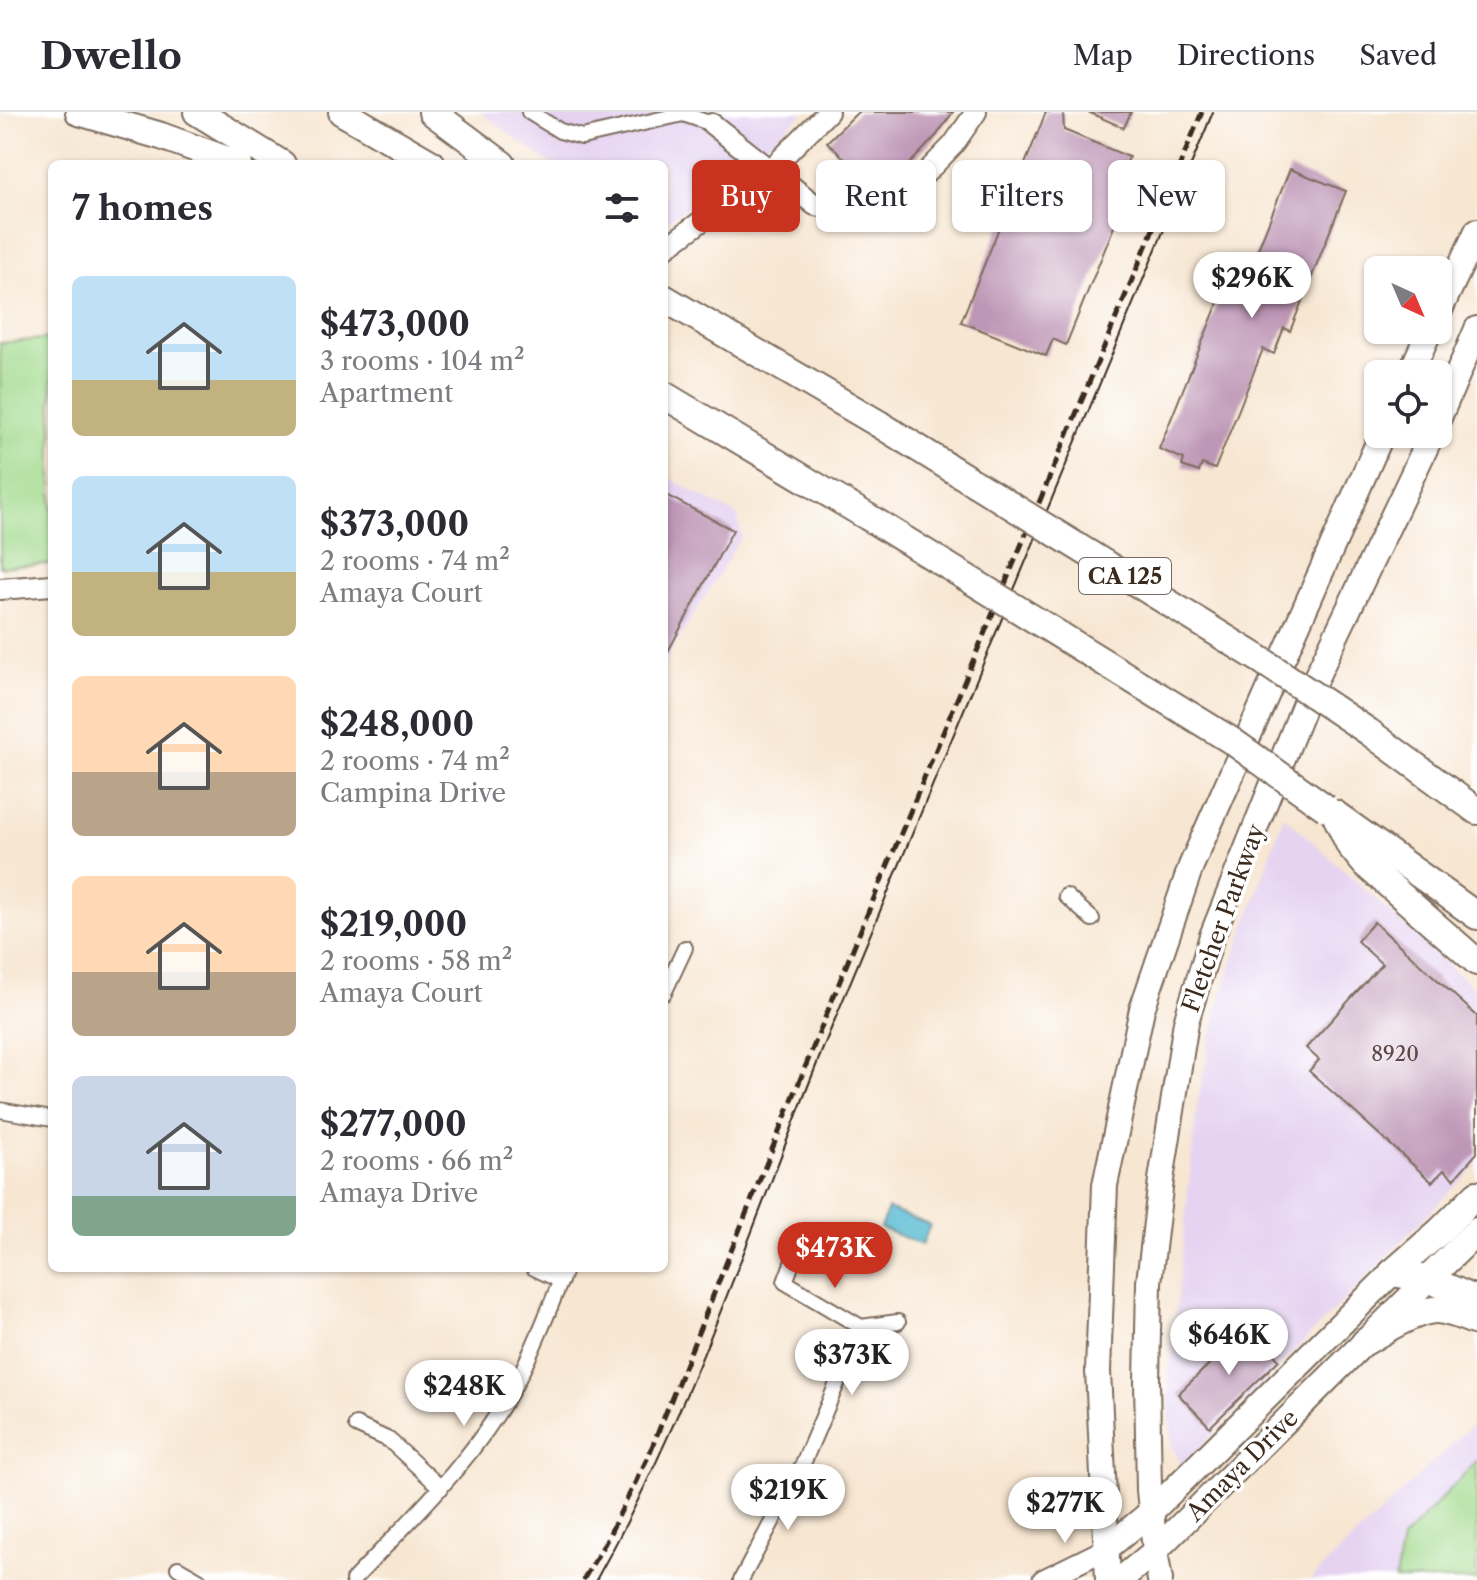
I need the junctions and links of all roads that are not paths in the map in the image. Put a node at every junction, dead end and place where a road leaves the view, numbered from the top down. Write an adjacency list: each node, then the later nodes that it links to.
1 (79, 112): 10 (highway)
2 (108, 112): 10 (highway)
3 (197, 112): 12 (highway)
4 (342, 112): 13 (highway)
5 (432, 112): 14 (highway)
6 (529, 112): 9 (street)
7 (828, 112): 16 (street)
8 (976, 112): 17 (street)
9 (712, 124): 15 (street)
10 (161, 136): 11 (highway)
11 (227, 160)
12 (275, 160)
13 (425, 160)
14 (497, 160)
15 (757, 160)
16 (780, 160)
17 (800, 193)
18 (692, 228): 20 (street)
19 (1477, 231): 21 (main road)
20 (669, 245)
21 (1452, 284)
22 (668, 290): 25 (highway)
23 (668, 300): 25 (highway, CA 125)
24 (1477, 329): 26 (main road)
25 (729, 336): 33 (highway, CA 125, bridge)
26 (1452, 387)
27 (668, 397): 32 (highway, bridge)
28 (1376, 448): 56 (main road, Fletcher Parkway)
29 (1425, 448): 55 (main road, Fletcher Parkway)
30 (48, 585): 31 (street)
31 (0, 589)
32 (1330, 811): 35 (highway); 38 (highway)
33 (1477, 811)
34 (1066, 896): 36 (street)
35 (1477, 916)
36 (1092, 919)
37 (685, 948): 39 (street)
38 (1477, 962)
39 (668, 984)
40 (0, 1110): 41 (street)
41 (48, 1118)
42 (1477, 1194): 45 (highway)
43 (1477, 1231): 47 (highway)
44 (794, 1258): 51 (street)
45 (1392, 1273): 47 (highway); 55 (main road, Amaya Drive)
46 (563, 1274): 54 (street)
47 (1428, 1279): 48 (highway); 52 (main road, Amaya Drive)
48 (1477, 1300)
49 (898, 1322): 51 (street)
50 (1477, 1322): 52 (highway)
51 (861, 1327): 61 (street)
52 (1365, 1342): 57 (main road, Amaya Drive)
53 (356, 1425): 54 (street)
54 (441, 1488): 60 (street)
55 (1151, 1512): 56 (main road, Amaya Drive); 57 (main road, Fletcher Parkway)
56 (1106, 1549): 62 (street, Amaya Drive); 63 (main road, Fletcher Parkway)
57 (1155, 1551): 64 (main road, Amaya Drive); 65 (main road, Fletcher Parkway)
58 (178, 1568): 59 (street)
59 (199, 1580)
60 (353, 1580)
61 (741, 1580)
62 (1043, 1580)
63 (1108, 1580)
64 (1120, 1580)
65 (1160, 1580)

